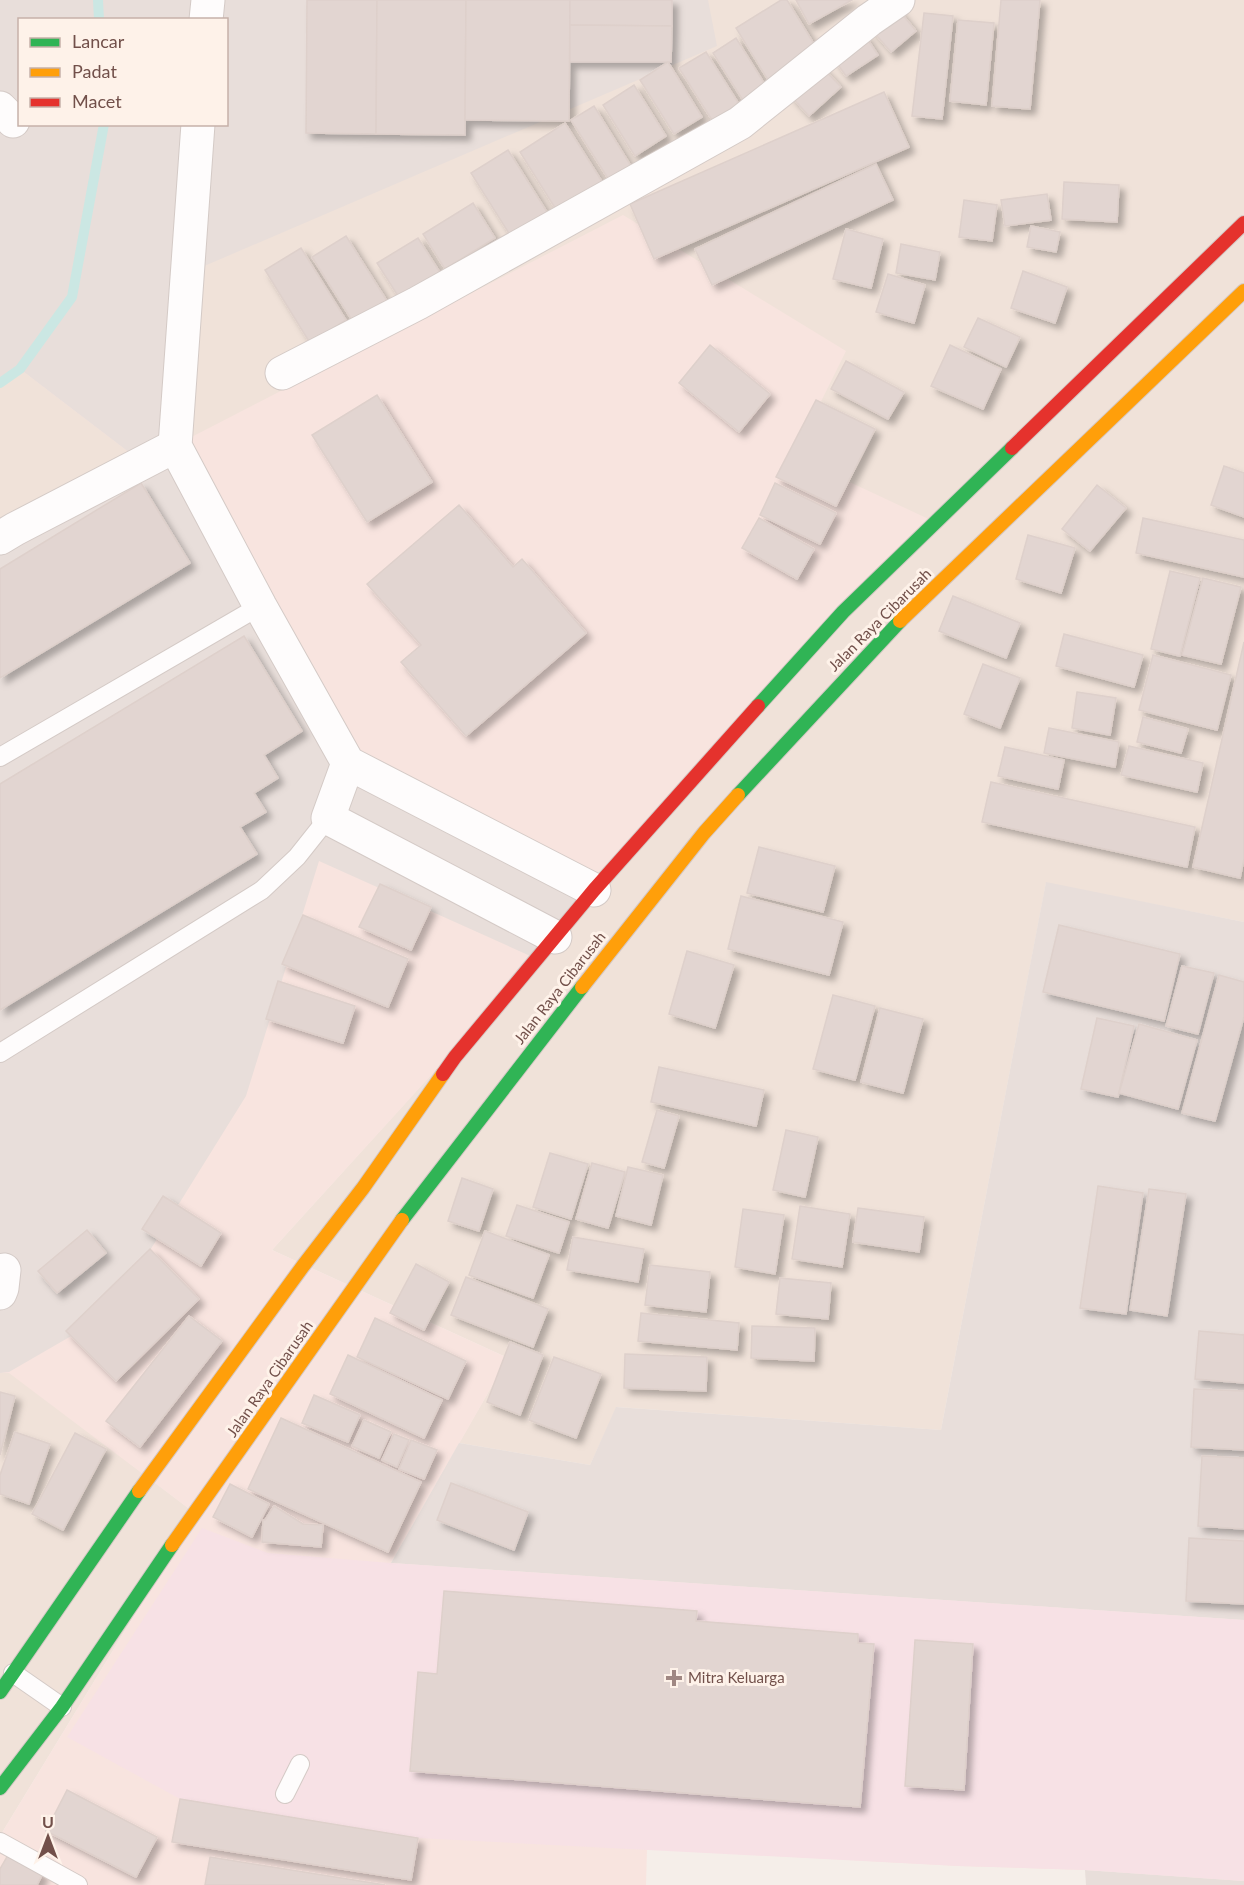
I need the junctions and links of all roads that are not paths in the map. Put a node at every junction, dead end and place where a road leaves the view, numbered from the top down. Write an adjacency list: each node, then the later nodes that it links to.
1 (208, 0): 3 (street)
2 (898, 0): 7 (street)
3 (206, 18)
4 (198, 126): 8 (street)
5 (1244, 223): 14 (main road, Jalan Raya Cibarusah)
6 (1242, 298): 19 (main road, Jalan Raya Cibarusah)
7 (282, 373)
8 (176, 446): 9 (street); 10 (street)
9 (0, 538)
10 (260, 606): 11 (lane); 12 (street)
11 (0, 757)
12 (348, 763): 13 (street); 14 (street)
13 (328, 818): 15 (street); 16 (lane)
14 (594, 890): 15 (main road, Jalan Raya Cibarusah)
15 (555, 937): 17 (main road, Jalan Raya Cibarusah)
16 (0, 1053)
17 (13, 1672): 18 (main road, Jalan Raya Cibarusah); 19 (lane)
18 (0, 1692)
19 (62, 1707): 21 (main road, Jalan Raya Cibarusah)
20 (300, 1764): 22 (lane)
21 (0, 1788)
22 (285, 1794)
23 (0, 1842): 24 (lane)
24 (78, 1885)

